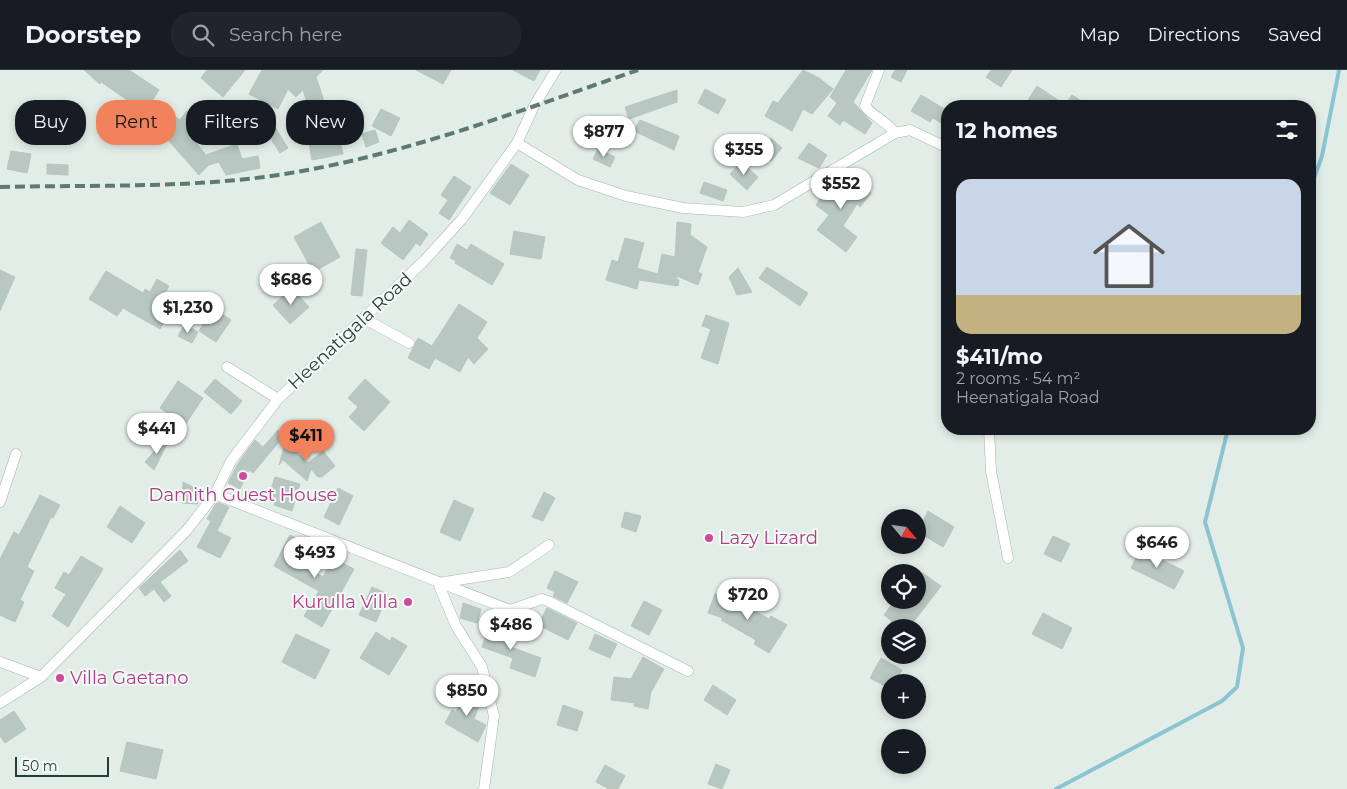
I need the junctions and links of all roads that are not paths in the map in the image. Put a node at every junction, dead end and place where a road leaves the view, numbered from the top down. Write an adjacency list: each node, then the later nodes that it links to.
1 (556, 70): 4 (street, Heenatigala Road)
2 (879, 70): 3 (street)
3 (896, 133): 4 (street); 5 (street)
4 (517, 143): 6 (street, Heenatigala Road)
5 (941, 145)
6 (363, 318): 7 (street); 9 (street, Heenatigala Road)
7 (409, 343)
8 (228, 367): 9 (street)
9 (278, 399): 12 (street, Heenatigala Road)
10 (989, 435): 15 (street)
11 (16, 454): 13 (street)
12 (215, 494): 16 (street); 19 (street, Heenatigala Road)
13 (0, 502)
14 (549, 545): 16 (street)
15 (1008, 558)
16 (438, 583): 18 (street); 21 (street)
17 (0, 662): 19 (street)
18 (688, 671)
19 (41, 677): 20 (street, Heenatigala Road)
20 (0, 703)
21 (484, 789)

